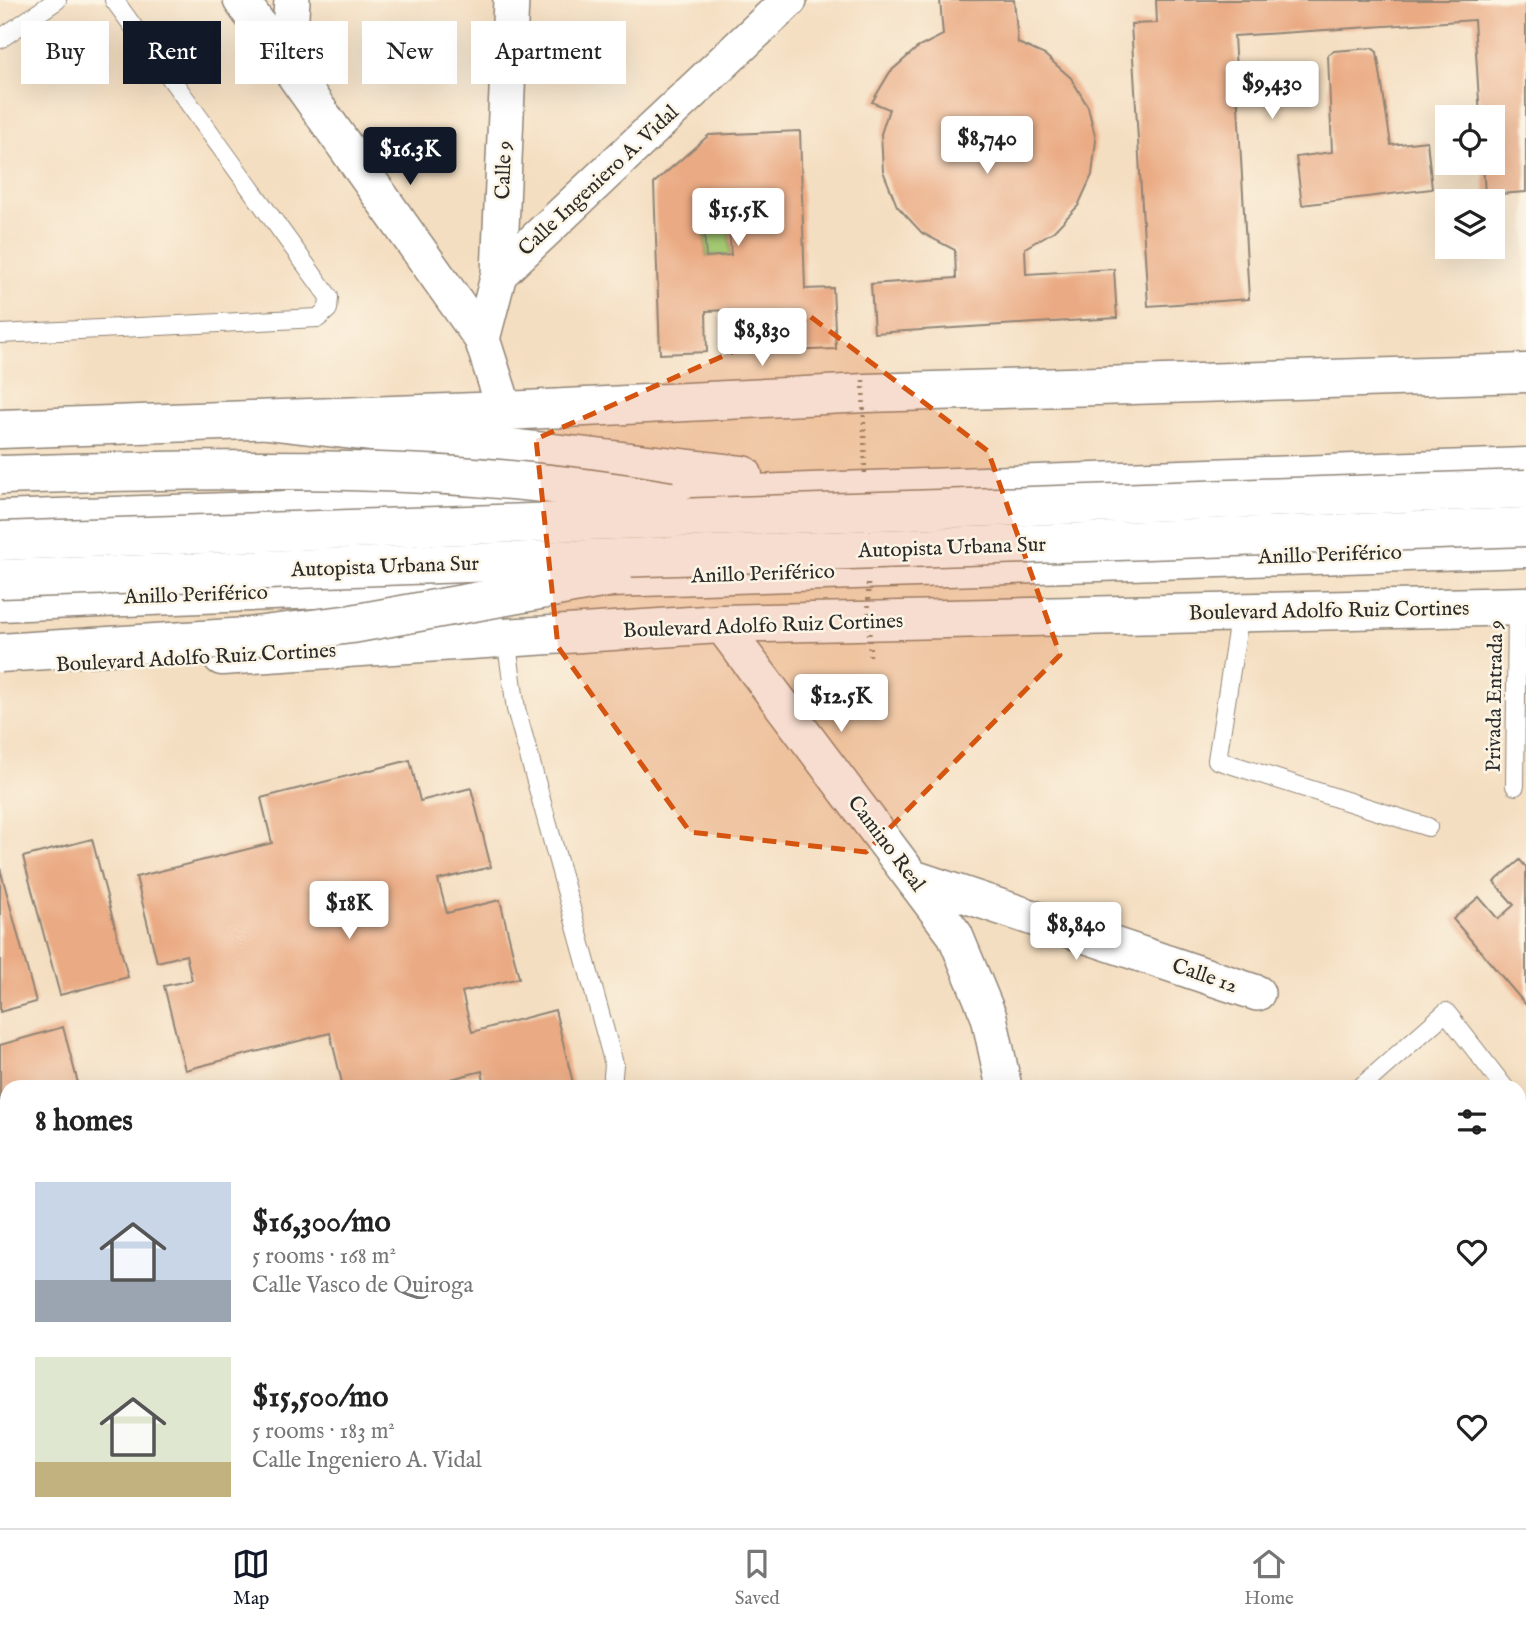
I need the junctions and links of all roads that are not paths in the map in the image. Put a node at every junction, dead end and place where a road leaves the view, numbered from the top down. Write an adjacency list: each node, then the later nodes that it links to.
1 (57, 0): 10 (lane)
2 (114, 0): 13 (lane)
3 (242, 0): 8 (street)
4 (292, 0): 9 (street)
5 (511, 0): 12 (street, Calle 9)
6 (789, 0): 7 (street, Calle Ingeniero A. Vidal)
7 (763, 12): 12 (street, Calle Ingeniero A. Vidal)
8 (258, 21)
9 (291, 21)
10 (0, 39)
11 (304, 84): 14 (street)
12 (499, 274): 14 (street, Calle 9)
13 (0, 334)
14 (482, 338): 16 (street)
15 (1526, 373): 16 (main road)
16 (505, 411): 17 (main road)
17 (267, 419): 18 (main road); 21 (main road)
18 (0, 429)
19 (1526, 467): 21 (main road)
20 (0, 475): 23 (main road, bridge)
21 (866, 489): 24 (main road)
22 (1526, 489): 23 (main road, Autopista Urbana Sur, bridge)
23 (744, 515): 26 (main road, Autopista Urbana Sur, bridge)
24 (0, 520)
25 (1526, 527): 28 (main road, Autopista Urbana Sur, bridge)
26 (0, 541)
27 (1526, 548): 29 (main road, Anillo Periférico)
28 (733, 554): 30 (main road, Autopista Urbana Sur, bridge); 37 (main road, bridge)
29 (674, 576): 31 (main road, Anillo Periférico); 36 (main road)
30 (0, 579)
31 (0, 602)
32 (1522, 606): 33 (main road, Boulevard Adolfo Ruiz Cortines); 39 (lane, Privada Entrada 9)
33 (1240, 612): 34 (main road, Boulevard Adolfo Ruiz Cortines); 40 (lane)
34 (721, 624): 35 (main road, Boulevard Adolfo Ruiz Cortines); 41 (street, Camino Real)
35 (506, 638): 36 (main road, Boulevard Adolfo Ruiz Cortines); 43 (lane)
36 (337, 650): 38 (main road, Boulevard Adolfo Ruiz Cortines)
37 (0, 653)
38 (0, 667)
39 (1516, 786)
40 (1427, 827)
41 (914, 878): 42 (street, Calle 12); 44 (street, Camino Real)
42 (1257, 993)
43 (613, 1080)
44 (1002, 1080)
45 (1369, 1080): 46 (lane)
46 (1499, 1080)

